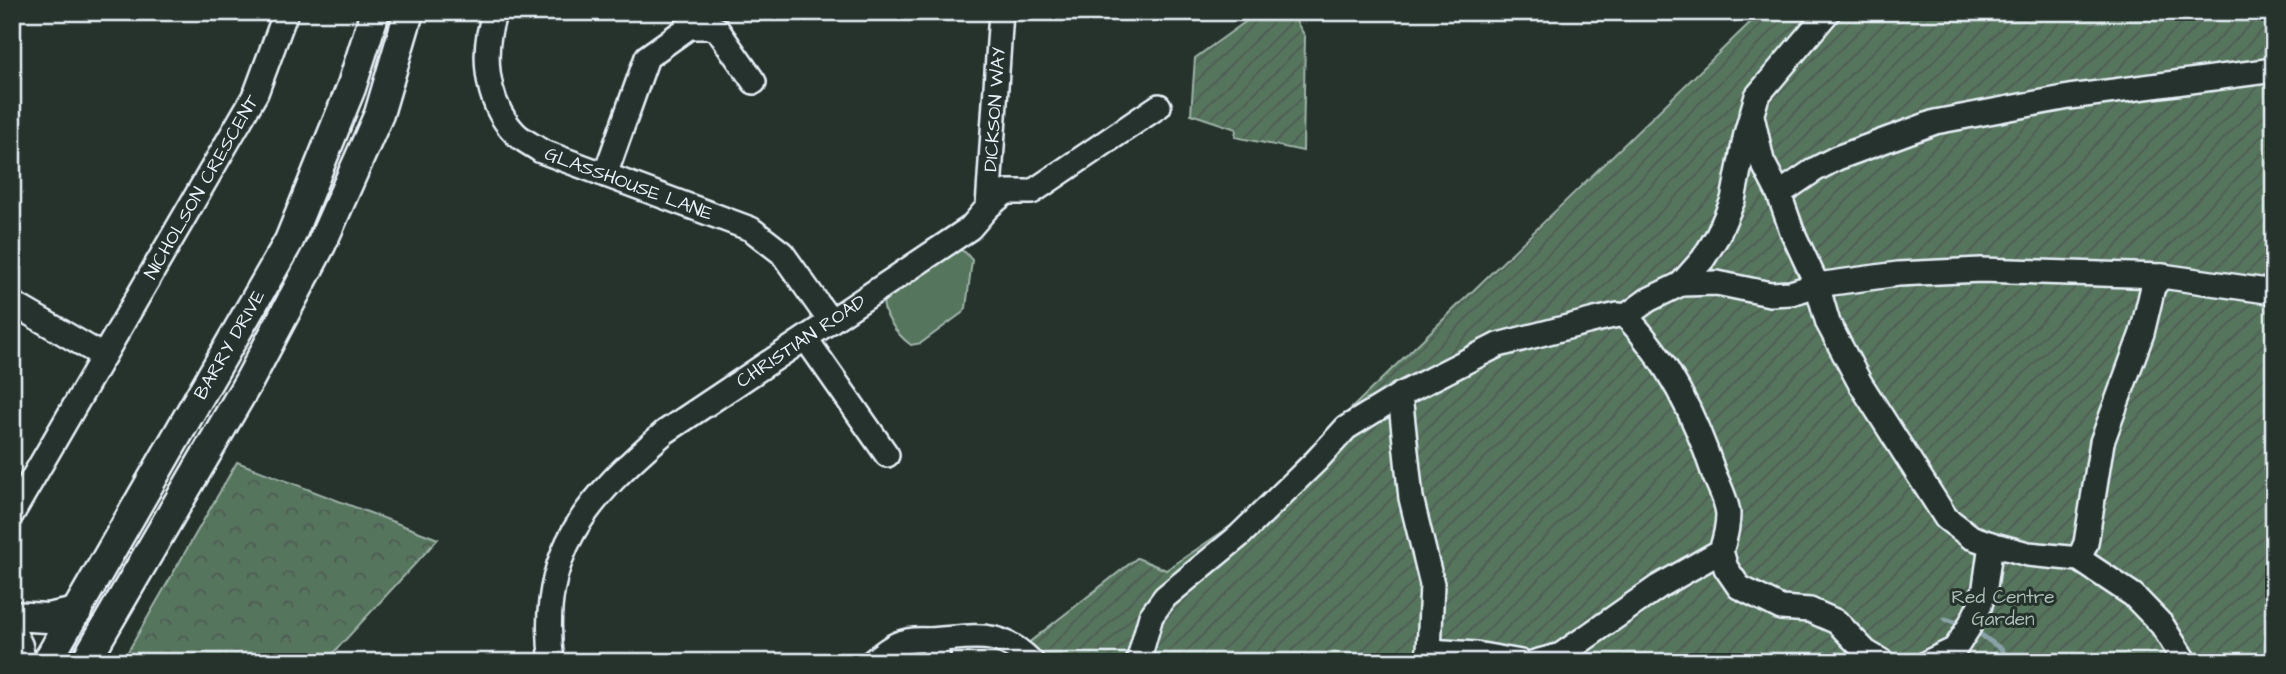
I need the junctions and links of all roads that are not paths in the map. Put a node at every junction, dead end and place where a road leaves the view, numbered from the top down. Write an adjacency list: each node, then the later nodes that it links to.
1 (286, 12): 22 (street, NICHOLSON CRESCENT)
2 (375, 12): 29 (main road, BARRY DRIVE)
3 (409, 12): 36 (main road, BARRY DRIVE)
4 (495, 12): 11 (street, GLASSHOUSE LANE)
5 (1001, 12): 13 (street, DICKSON WAY)
6 (1828, 12): 10 (street)
7 (2274, 69): 12 (street)
8 (754, 82): 11 (street)
9 (1159, 106): 13 (street, CHRISTIAN ROAD)
10 (1752, 112): 12 (street); 15 (street)
11 (605, 175): 20 (street, GLASSHOUSE LANE)
12 (1779, 194): 16 (street)
13 (988, 207): 20 (street, CHRISTIAN ROAD)
14 (2162, 276): 16 (street); 17 (street); 28 (street)
15 (1681, 284): 16 (street); 19 (street)
16 (1818, 285): 26 (street)
17 (2274, 292)
18 (12, 303): 22 (street)
19 (1626, 316): 23 (street); 27 (street)
20 (830, 321): 21 (street, CHRISTIAN ROAD)
21 (806, 339): 24 (street); 37 (street, CHRISTIAN ROAD)
22 (103, 356): 25 (street, NICHOLSON CRESCENT)
23 (1400, 395): 33 (street); 41 (street)
24 (887, 455)
25 (12, 514)
26 (1991, 544): 28 (street); 45 (street)
27 (1721, 551): 43 (street); 44 (street)
28 (2079, 559): 46 (street)
29 (77, 612): 30 (main road); 35 (main road, BARRY DRIVE)
30 (12, 616)
31 (12, 634): 34 (main road)
32 (929, 640): 38 (street); 39 (street); 40 (street)
33 (1427, 656): 42 (street)
34 (22, 662)
35 (47, 662)
36 (85, 662)
37 (552, 662)
38 (872, 662)
39 (939, 662)
40 (1032, 662)
41 (1138, 662)
42 (1521, 662)
43 (1535, 662)
44 (1883, 662)
45 (1928, 662)
46 (2185, 662)

